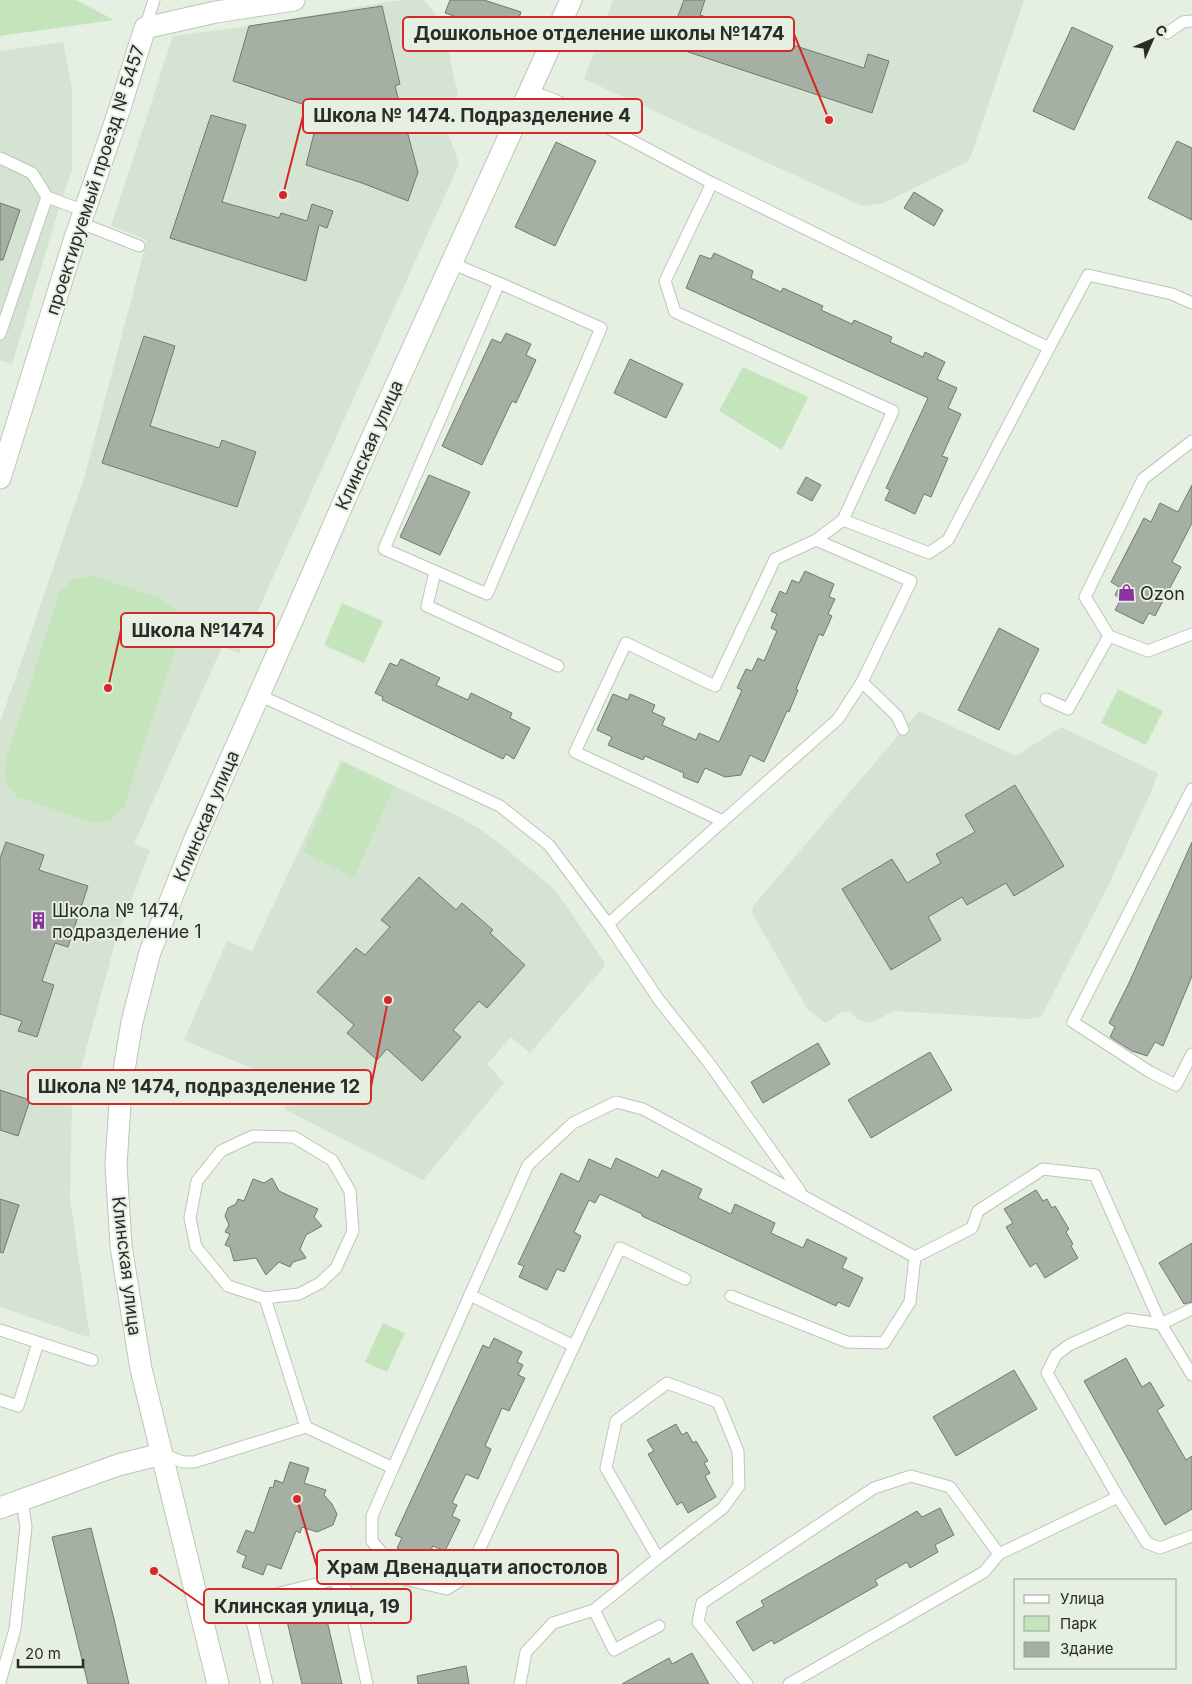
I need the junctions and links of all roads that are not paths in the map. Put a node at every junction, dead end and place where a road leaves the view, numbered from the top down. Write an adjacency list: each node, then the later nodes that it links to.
1 (154, 0): 5 (lane)
2 (294, 0): 5 (street, проектируемый проезд № 5457)
3 (571, 0): 7 (street, Клинская улица)
4 (1192, 21): 6 (lane)
5 (145, 28): 11 (street, проектируемый проезд № 5457)
6 (1167, 33)
7 (530, 91): 9 (lane); 13 (street, Клинская улица)
8 (0, 158): 10 (lane)
9 (712, 183): 17 (lane); 20 (lane)
10 (47, 198): 11 (lane); 16 (lane)
11 (83, 217): 12 (lane); 19 (street, проектируемый проезд № 5457)
12 (139, 246)
13 (451, 263): 14 (lane); 27 (street, Клинская улица)
14 (498, 283): 22 (lane); 22 (lane)
15 (1192, 303): 17 (lane)
16 (0, 334)
17 (1049, 348): 20 (lane)
18 (1192, 442): 24 (lane)
19 (0, 478)
20 (843, 520): 21 (lane)
21 (816, 540): 26 (lane); 31 (lane)
22 (436, 572): 25 (lane)
23 (1192, 634): 24 (lane)
24 (1109, 636): 28 (lane)
25 (558, 666)
26 (862, 682): 29 (lane); 31 (lane)
27 (259, 696): 32 (lane); 49 (street, Клинская улица)
28 (1046, 698)
29 (903, 729)
30 (1192, 790): 33 (lane)
31 (722, 821): 32 (lane)
32 (608, 924): 34 (lane)
33 (1192, 1054)
34 (802, 1194): 35 (lane); 37 (lane)
35 (915, 1257): 38 (lane); 41 (lane)
36 (685, 1279): 44 (lane)
37 (470, 1296): 44 (lane); 50 (lane)
38 (731, 1296)
39 (265, 1298): 39 (lane); 48 (lane)
40 (1192, 1309): 41 (lane)
41 (1161, 1324): 46 (lane); 51 (lane)
42 (0, 1330): 43 (lane)
43 (38, 1343): 45 (lane); 47 (lane)
44 (574, 1346): 50 (lane)
45 (92, 1360)
46 (1192, 1375)
47 (0, 1400)
48 (306, 1427): 49 (lane); 50 (lane)
49 (162, 1454): 52 (street); 60 (street, Клинская улица)
50 (394, 1468)
51 (1118, 1497): 54 (lane); 55 (lane)
52 (22, 1500): 53 (street); 59 (lane)
53 (0, 1508)
54 (1192, 1536)
55 (999, 1554): 64 (lane); 65 (lane)
56 (658, 1558): 56 (lane); 57 (lane)
57 (594, 1610): 58 (lane); 63 (lane)
58 (659, 1626)
59 (0, 1682)
60 (218, 1684)
61 (267, 1684): 62 (lane)
62 (366, 1684)
63 (520, 1684)
64 (747, 1684)
65 (789, 1684)

